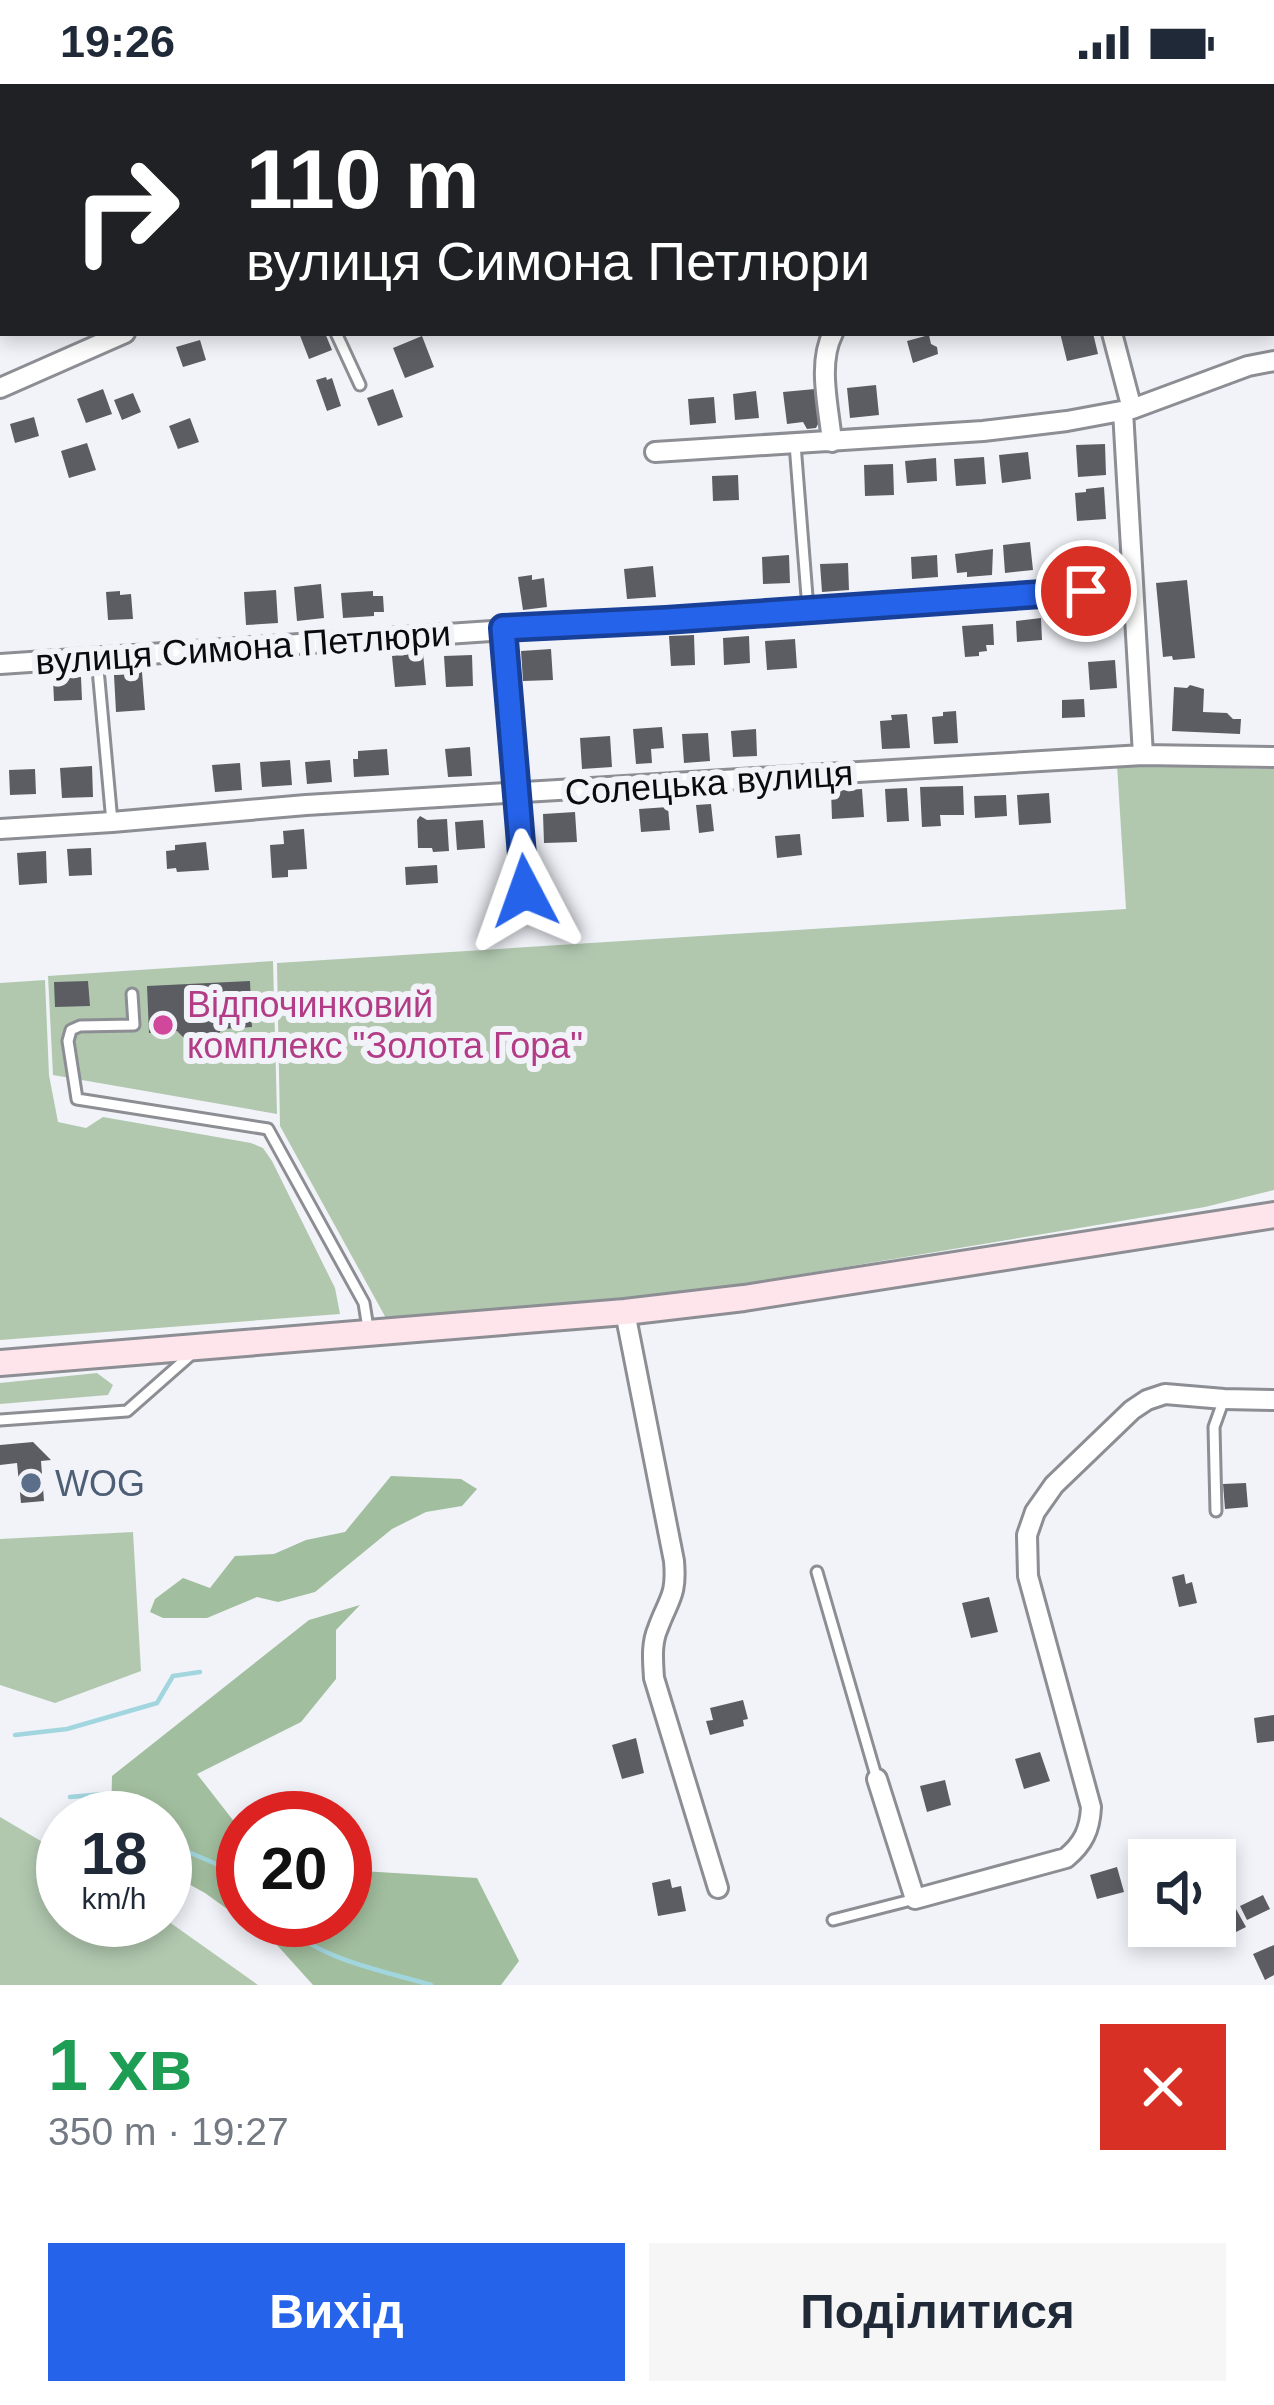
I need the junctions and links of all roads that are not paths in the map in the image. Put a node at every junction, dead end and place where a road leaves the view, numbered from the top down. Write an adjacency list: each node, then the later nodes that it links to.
1 (117, 336): 6 (street)
2 (337, 336): 7 (lane)
3 (832, 336): 9 (street)
4 (1113, 336): 8 (street)
5 (1274, 361): 8 (street)
6 (2, 382)
7 (359, 385)
8 (1128, 410): 9 (street); 12 (street)
9 (832, 442): 10 (street)
10 (795, 445): 11 (street); 13 (lane)
11 (655, 452)
12 (1132, 588): 13 (street, вулиця Симона Петлюри); 17 (street)
13 (808, 609): 14 (street, вулиця Симона Петлюри)
14 (503, 628): 15 (street, вулиця Симона Петлюри); 19 (street)
15 (97, 658): 16 (street, вулиця Симона Петлюри); 20 (lane)
16 (0, 664)
17 (1143, 755): 18 (street, Солецька вулиця); 19 (street, Солецька вулиця)
18 (1274, 757)
19 (518, 794): 20 (street, Солецька вулиця); 22 (lane)
20 (112, 822): 21 (street, Солецька вулиця)
21 (0, 829)
22 (525, 891)
23 (132, 994): 26 (lane)
24 (1269, 1216): 25 (main road)
25 (625, 1312): 26 (main road); 35 (street)
26 (368, 1334): 27 (main road)
27 (197, 1349): 28 (main road); 31 (lane)
28 (0, 1363)
29 (1224, 1400): 30 (street); 32 (lane); 36 (street)
30 (1274, 1400)
31 (0, 1420)
32 (1216, 1511)
33 (817, 1573): 34 (lane)
34 (877, 1779): 36 (street)
35 (718, 1888)
36 (915, 1899): 37 (lane)
37 (833, 1920)

